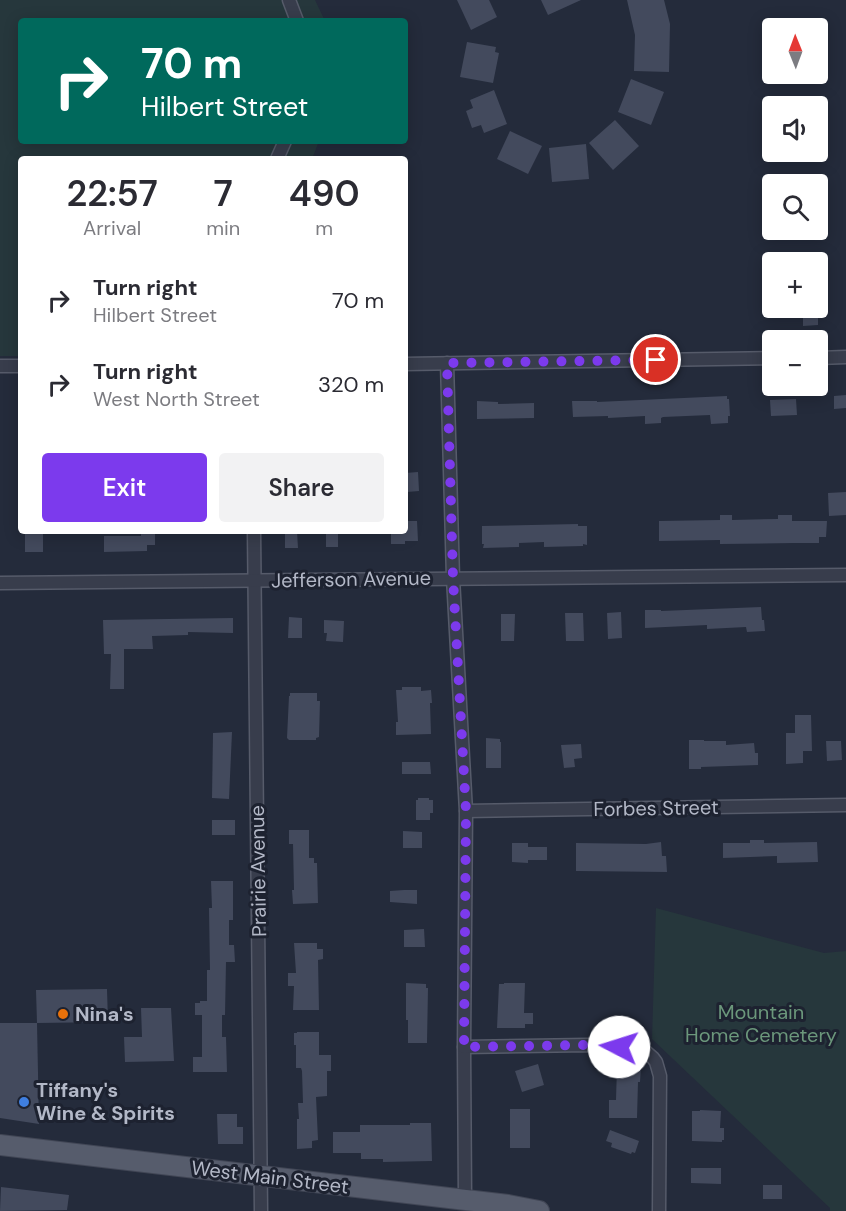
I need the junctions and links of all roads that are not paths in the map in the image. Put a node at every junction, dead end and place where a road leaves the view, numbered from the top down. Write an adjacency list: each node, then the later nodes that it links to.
1 (289, 0): 2 (street)
2 (296, 18)
3 (846, 357): 5 (street)
4 (762, 358): 6 (street)
5 (828, 358)
6 (447, 363): 7 (street); 12 (street)
7 (408, 364)
8 (0, 366): 9 (street)
9 (18, 366)
10 (254, 534): 13 (street, Prairie Avenue)
11 (846, 576): 12 (street, Jefferson Avenue)
12 (453, 578): 13 (street, Jefferson Avenue); 16 (street)
13 (255, 580): 14 (street, Jefferson Avenue); 19 (street, Prairie Avenue)
14 (0, 583)
15 (846, 805): 16 (street, Forbes Street)
16 (466, 811): 17 (street)
17 (464, 1047): 20 (street); 23 (street)
18 (0, 1145): 19 (main road, West Main Street)
19 (261, 1176): 20 (main road, West Main Street); 21 (street, Prairie Avenue)
20 (465, 1200): 22 (main road, West Main Street)
21 (261, 1211)
22 (539, 1211)
23 (659, 1211)

